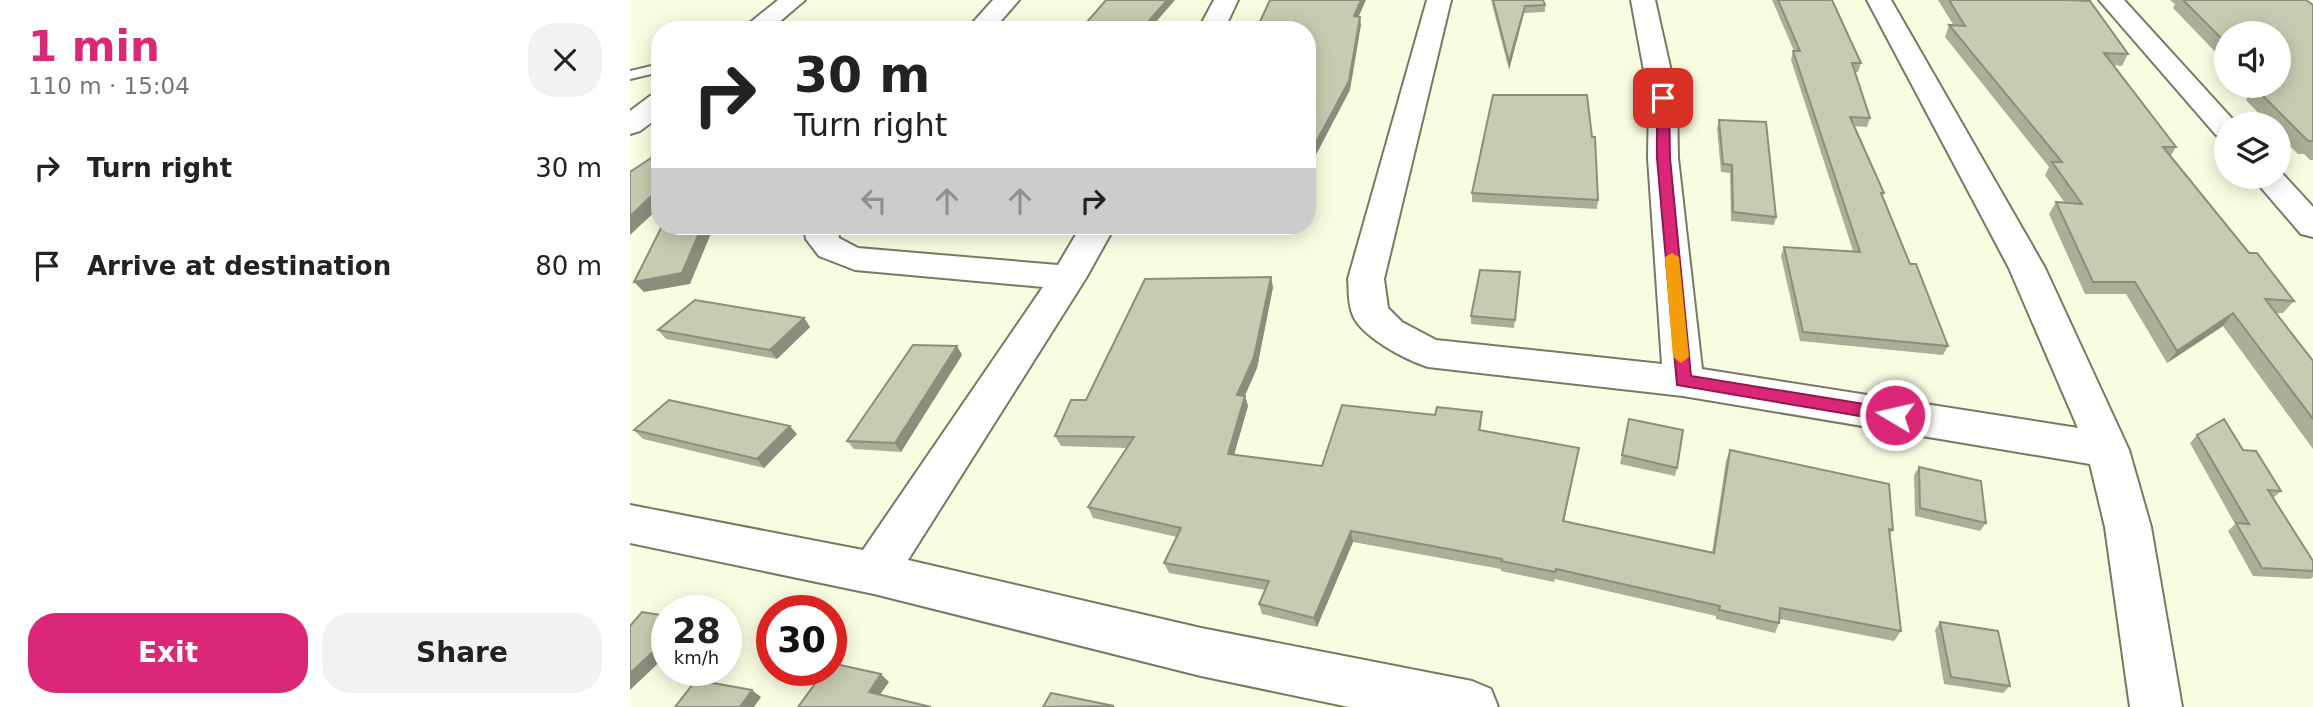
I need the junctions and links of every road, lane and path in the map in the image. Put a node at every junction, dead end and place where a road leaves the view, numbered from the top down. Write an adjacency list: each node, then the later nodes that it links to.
1 (793, 0): 8 (street)
2 (1007, 0): 9 (street)
3 (1226, 0): 10 (street)
4 (1439, 0): 21 (street)
5 (1643, 0): 21 (street)
6 (1879, 0): 22 (street)
7 (2111, 0): 14 (street)
8 (766, 21)
9 (987, 21)
10 (1216, 21)
11 (651, 70): 12 (lane)
12 (630, 75)
13 (651, 109): 15 (street)
14 (2214, 116)
15 (630, 125)
16 (2279, 189): 17 (street)
17 (2313, 227)
18 (820, 235): 20 (street)
19 (1093, 235): 20 (street)
20 (1068, 278): 24 (street)
21 (1683, 381): 22 (street)
22 (2108, 450): 26 (street)
23 (630, 524): 24 (street)
24 (874, 573): 25 (street)
25 (1472, 707)
26 (2156, 707)

